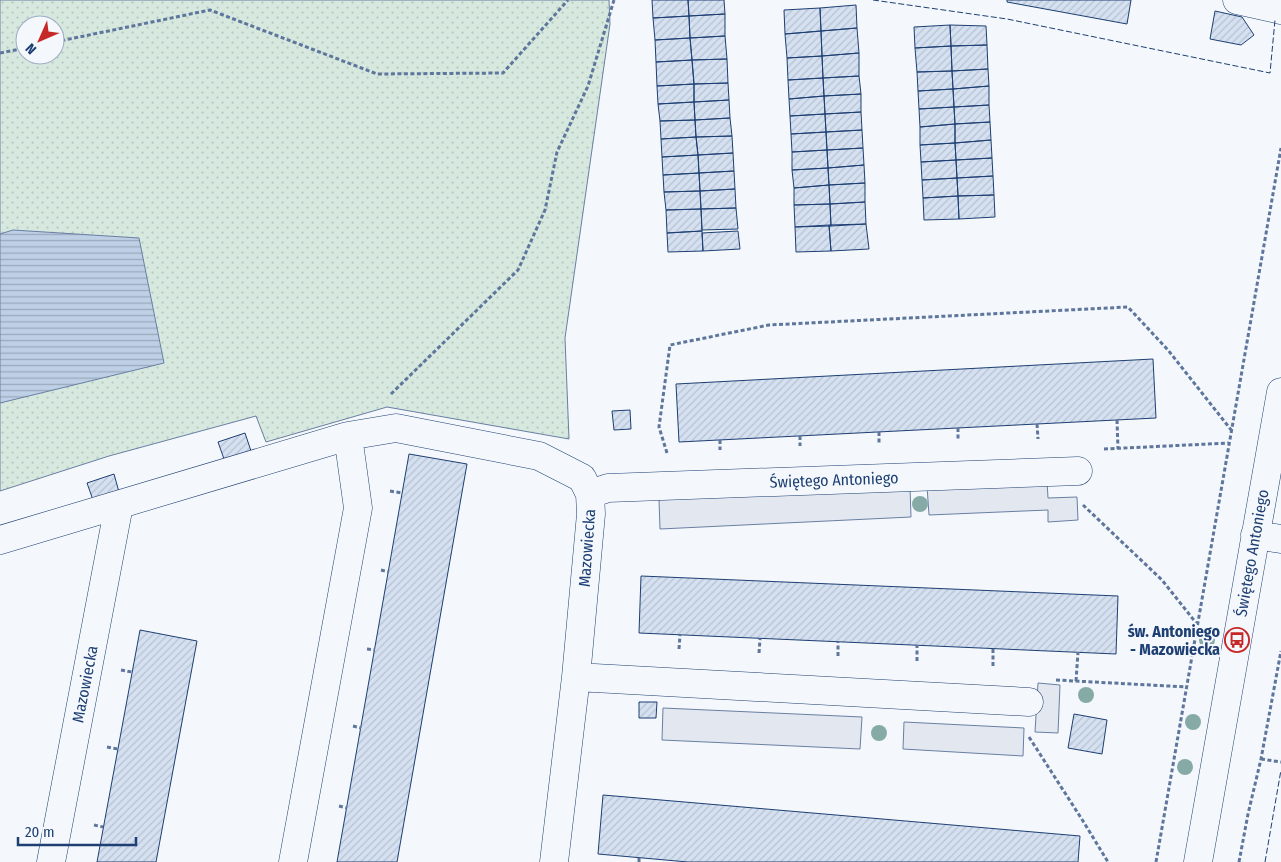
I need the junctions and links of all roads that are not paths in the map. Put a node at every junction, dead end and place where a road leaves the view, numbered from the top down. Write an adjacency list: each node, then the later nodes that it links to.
1 (1237, 0): 2 (street)
2 (1281, 10)
3 (1281, 392): 8 (street, Świętego Antoniego)
4 (348, 436): 6 (street, Mazowiecka); 7 (street, Mazowiecka); 13 (street)
5 (1078, 471): 6 (street, Świętego Antoniego)
6 (590, 494): 10 (street, Mazowiecka)
7 (119, 505): 9 (street, Mazowiecka); 12 (street, Mazowiecka)
8 (1268, 537): 15 (street, Świętego Antoniego)
9 (0, 540)
10 (576, 677): 11 (street); 14 (street, Mazowiecka)
11 (1028, 702)
12 (51, 862)
13 (293, 862)
14 (554, 862)
15 (1198, 862)

